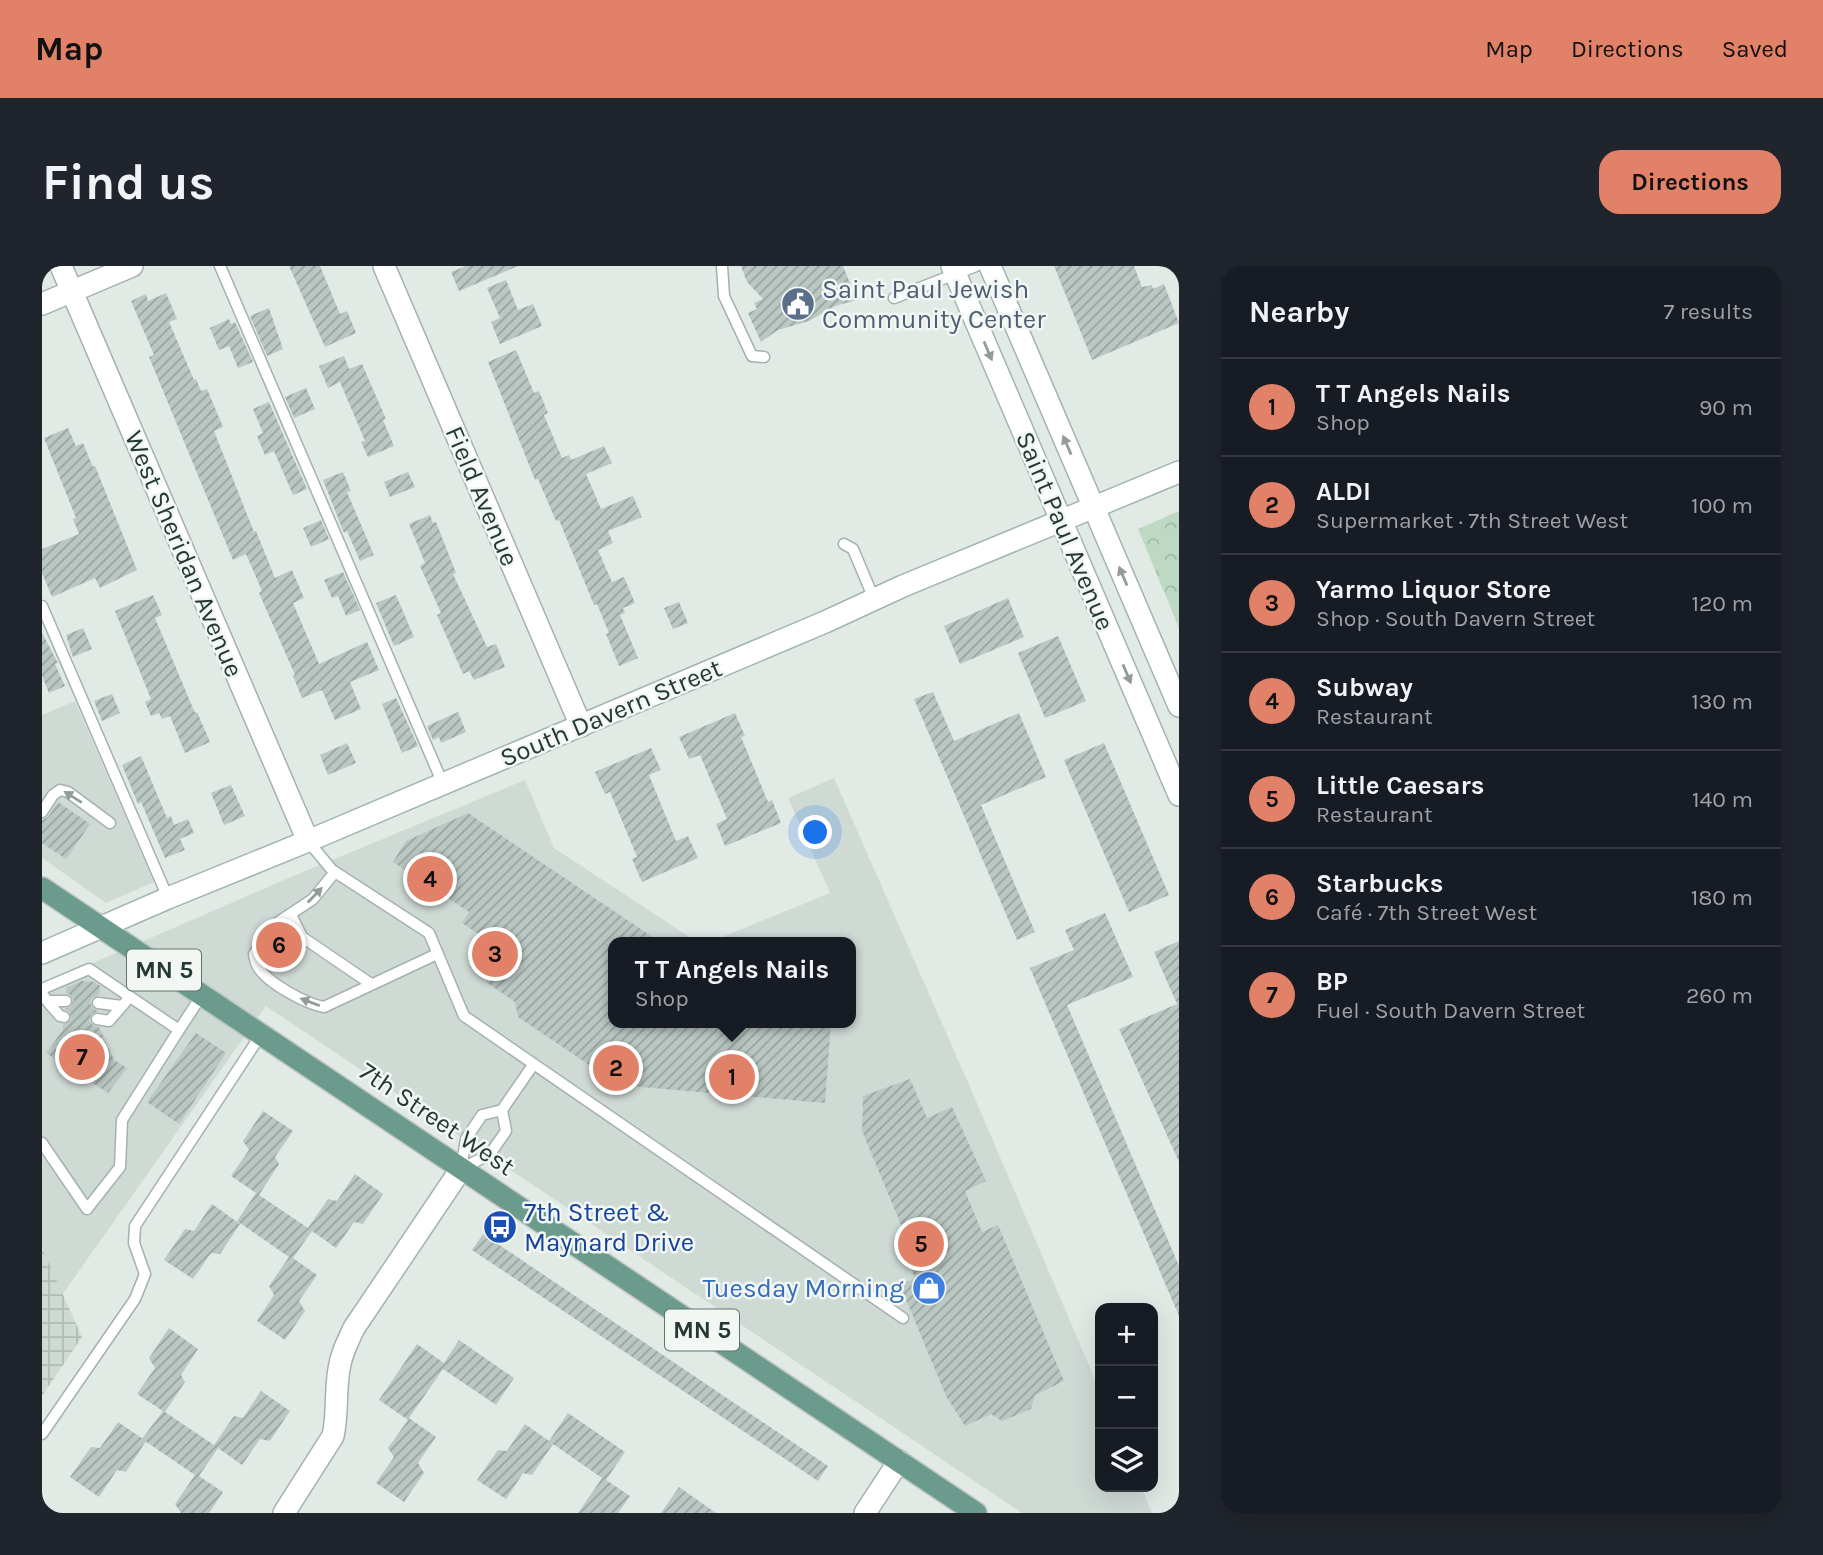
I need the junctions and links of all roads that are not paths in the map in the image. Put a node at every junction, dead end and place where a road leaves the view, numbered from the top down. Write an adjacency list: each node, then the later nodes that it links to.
1 (61, 266): 9 (street, West Sheridan Avenue)
2 (132, 266): 9 (street)
3 (220, 266): 21 (lane)
4 (384, 266): 20 (street, Field Avenue)
5 (722, 266): 12 (lane)
6 (976, 266): 8 (lane)
7 (990, 266): 14 (street, Saint Paul Avenue, one-way to 7)
8 (954, 270): 10 (lane); 15 (street, Saint Paul Avenue, one-way to 15)
9 (72, 291): 11 (street); 25 (street, West Sheridan Avenue)
10 (894, 298)
11 (42, 304)
12 (764, 357)
13 (1179, 471): 14 (street, South Davern Street)
14 (1093, 508): 15 (street, South Davern Street); 19 (street, Saint Paul Avenue, one-way to 14)
15 (1061, 522): 17 (street, South Davern Street); 22 (street, Saint Paul Avenue, one-way to 22)
16 (844, 544): 17 (lane)
17 (874, 599): 20 (street, South Davern Street)
18 (42, 606): 28 (lane)
19 (1179, 706)
20 (581, 726): 21 (street, South Davern Street)
21 (443, 784): 25 (street, South Davern Street)
22 (1179, 795)
23 (42, 813): 24 (lane, one-way to 23)
24 (110, 823)
25 (308, 841): 26 (lane); 28 (street, South Davern Street)
26 (335, 872): 29 (lane, one-way to 26); 32 (lane)
27 (42, 888): 30 (main road, 7th Street West / MN 5)
28 (168, 898): 30 (street, South Davern Street)
29 (291, 915): 33 (lane); 33 (lane, one-way to 29)
30 (101, 929): 31 (street, South Davern Street); 35 (main road, 7th Street West / MN 5)
31 (42, 953)
32 (437, 954): 33 (lane); 44 (lane)
33 (372, 984)
34 (44, 994): 36 (lane); 37 (lane); 40 (lane)
35 (202, 995): 42 (lane); 43 (main road, 7th Street West / MN 5)
36 (130, 997): 39 (lane); 42 (lane)
37 (66, 1001)
38 (99, 1003): 39 (lane)
39 (122, 1006): 41 (lane)
40 (64, 1017)
41 (97, 1020)
42 (179, 1030): 46 (lane)
43 (262, 1033): 47 (main road, 7th Street West / MN 5); 49 (lane)
44 (533, 1065): 45 (lane); 48 (lane)
45 (502, 1111): 47 (lane); 47 (lane)
46 (42, 1143)
47 (461, 1169): 50 (main road, 7th Street West / MN 5); 51 (street)
48 (903, 1318)
49 (42, 1434)
50 (899, 1461): 52 (street); 53 (main road, 7th Street West / MN 5)
51 (284, 1513)
52 (865, 1513)
53 (976, 1513)

